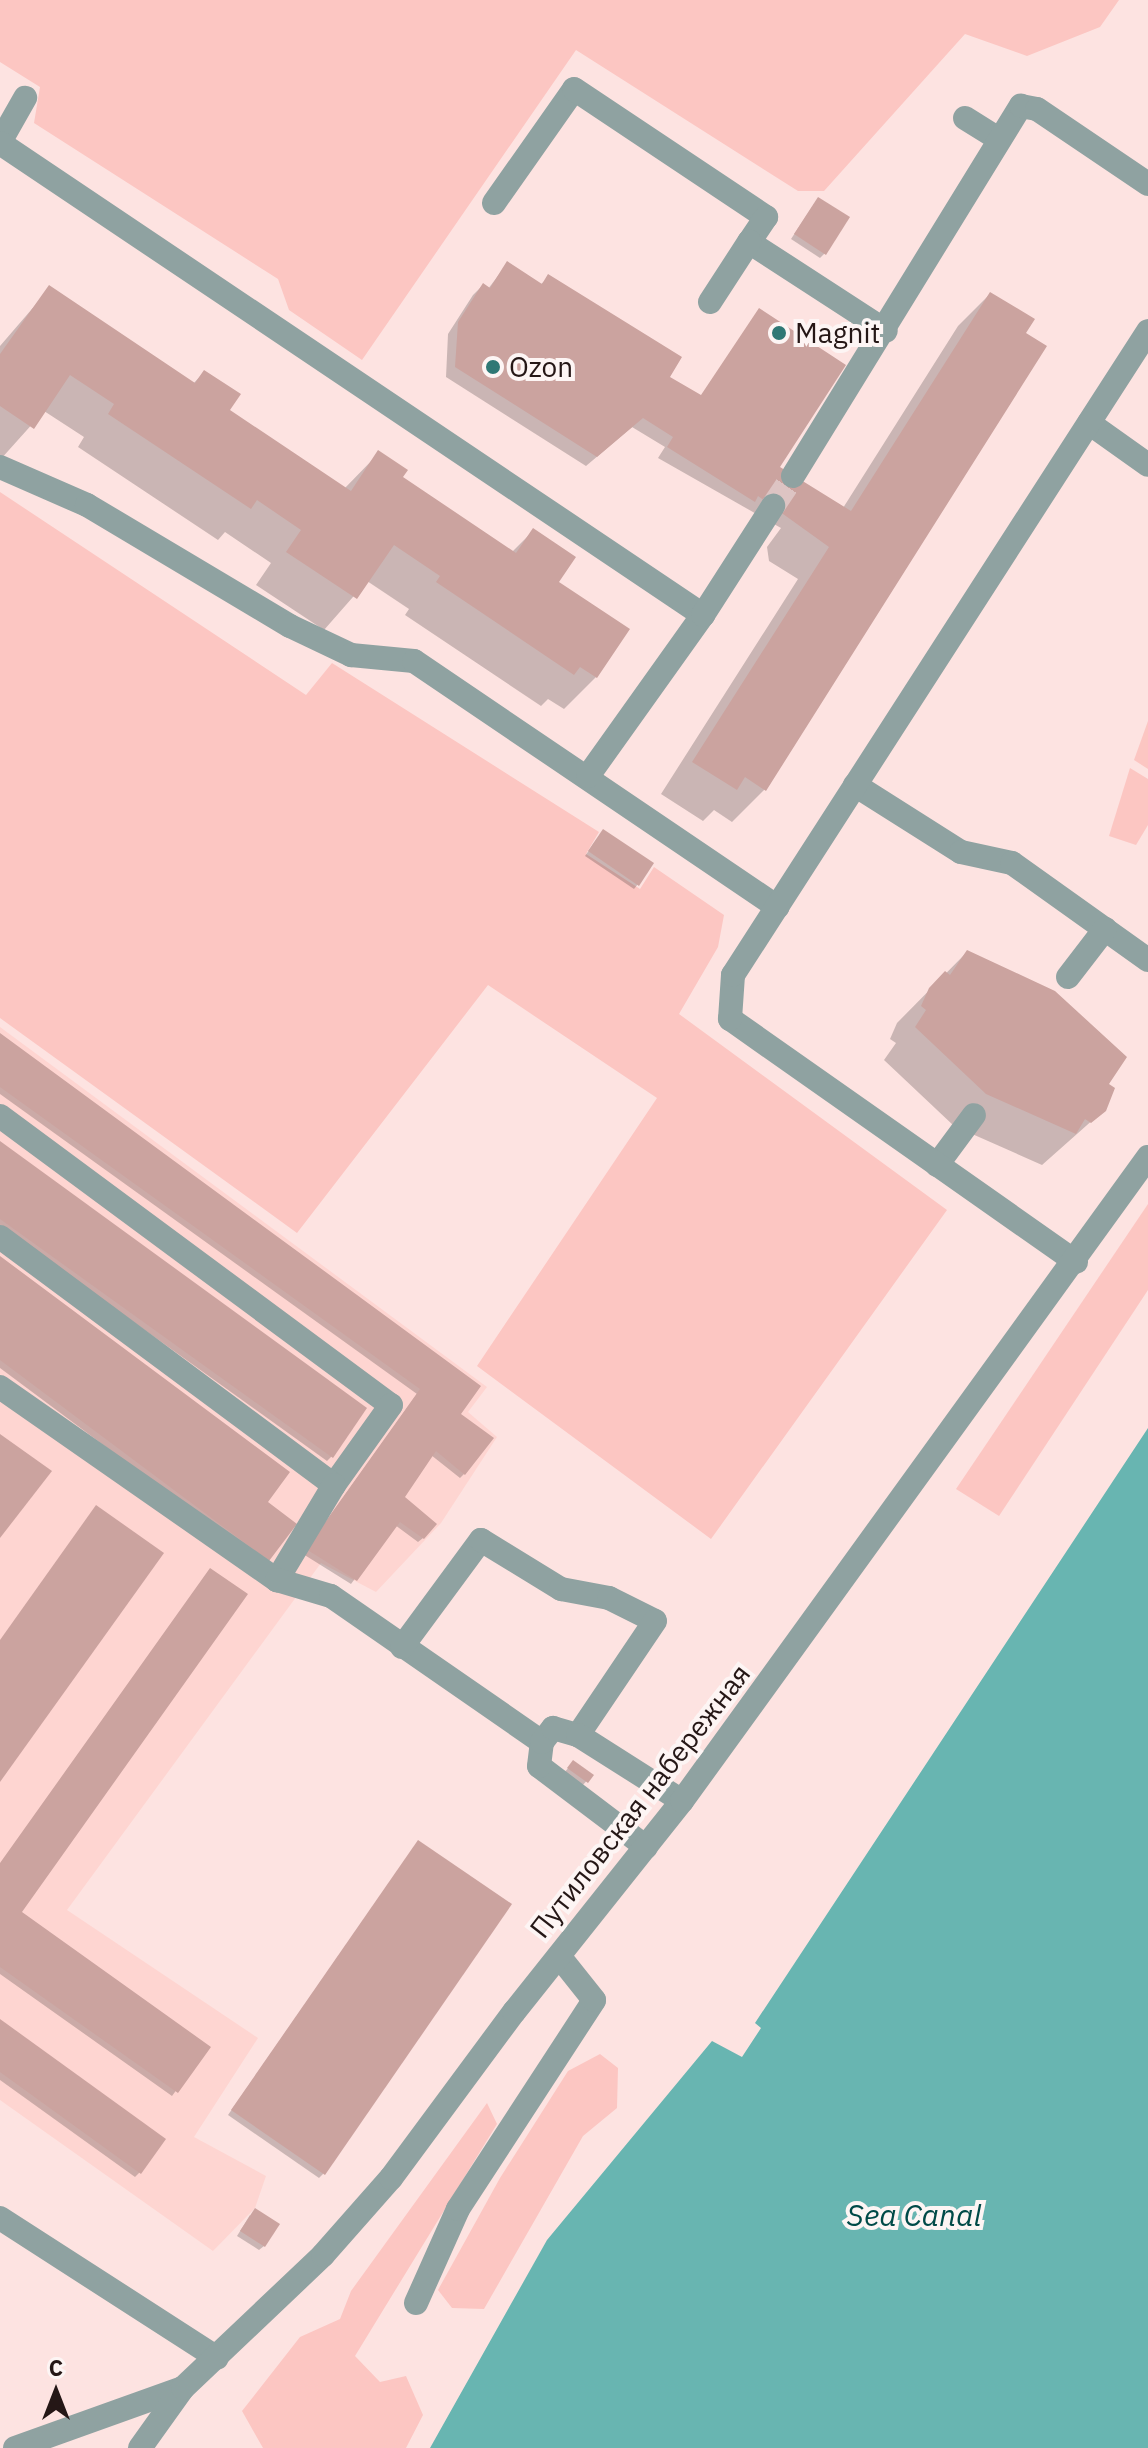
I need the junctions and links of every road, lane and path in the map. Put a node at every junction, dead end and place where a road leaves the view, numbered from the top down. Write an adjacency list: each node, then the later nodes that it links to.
1 (25, 98): 4 (street)
2 (965, 118): 3 (street)
3 (998, 139): 5 (street); 9 (street)
4 (0, 142): 16 (street)
5 (1148, 184)
6 (494, 203): 7 (street)
7 (749, 242): 8 (street); 9 (street)
8 (710, 302)
9 (886, 331): 14 (street)
10 (1148, 331): 11 (street)
11 (1089, 423): 12 (street); 18 (street)
12 (1148, 465)
13 (0, 467): 17 (street)
14 (793, 476)
15 (773, 506): 16 (street)
16 (703, 615): 17 (street)
17 (588, 776): 19 (street)
18 (855, 785): 19 (street); 20 (street)
19 (777, 907): 26 (street)
20 (1105, 929): 21 (street); 22 (street)
21 (1148, 960)
22 (1068, 977)
23 (974, 1115): 26 (street)
24 (0, 1116): 30 (street)
25 (1148, 1157): 28 (street, Путиловская набережная)
26 (937, 1165): 28 (street)
27 (0, 1237): 30 (street)
28 (1076, 1262): 35 (street, Путиловская набережная)
29 (0, 1387): 31 (street)
30 (334, 1485): 31 (street)
31 (277, 1580): 32 (street)
32 (402, 1647): 33 (street); 34 (street)
33 (578, 1735): 34 (street); 35 (street)
34 (542, 1742): 36 (street)
35 (682, 1801): 36 (street, Путиловская набережная)
36 (646, 1847): 37 (street, Путиловская набережная)
37 (559, 1956): 39 (street); 40 (street, Путиловская набережная)
38 (0, 2218): 40 (street)
39 (416, 2303)
40 (217, 2358): 41 (street, Путиловская набережная)
41 (183, 2388): 42 (street); 43 (street, Путиловская набережная)
42 (15, 2448)
43 (140, 2448)

